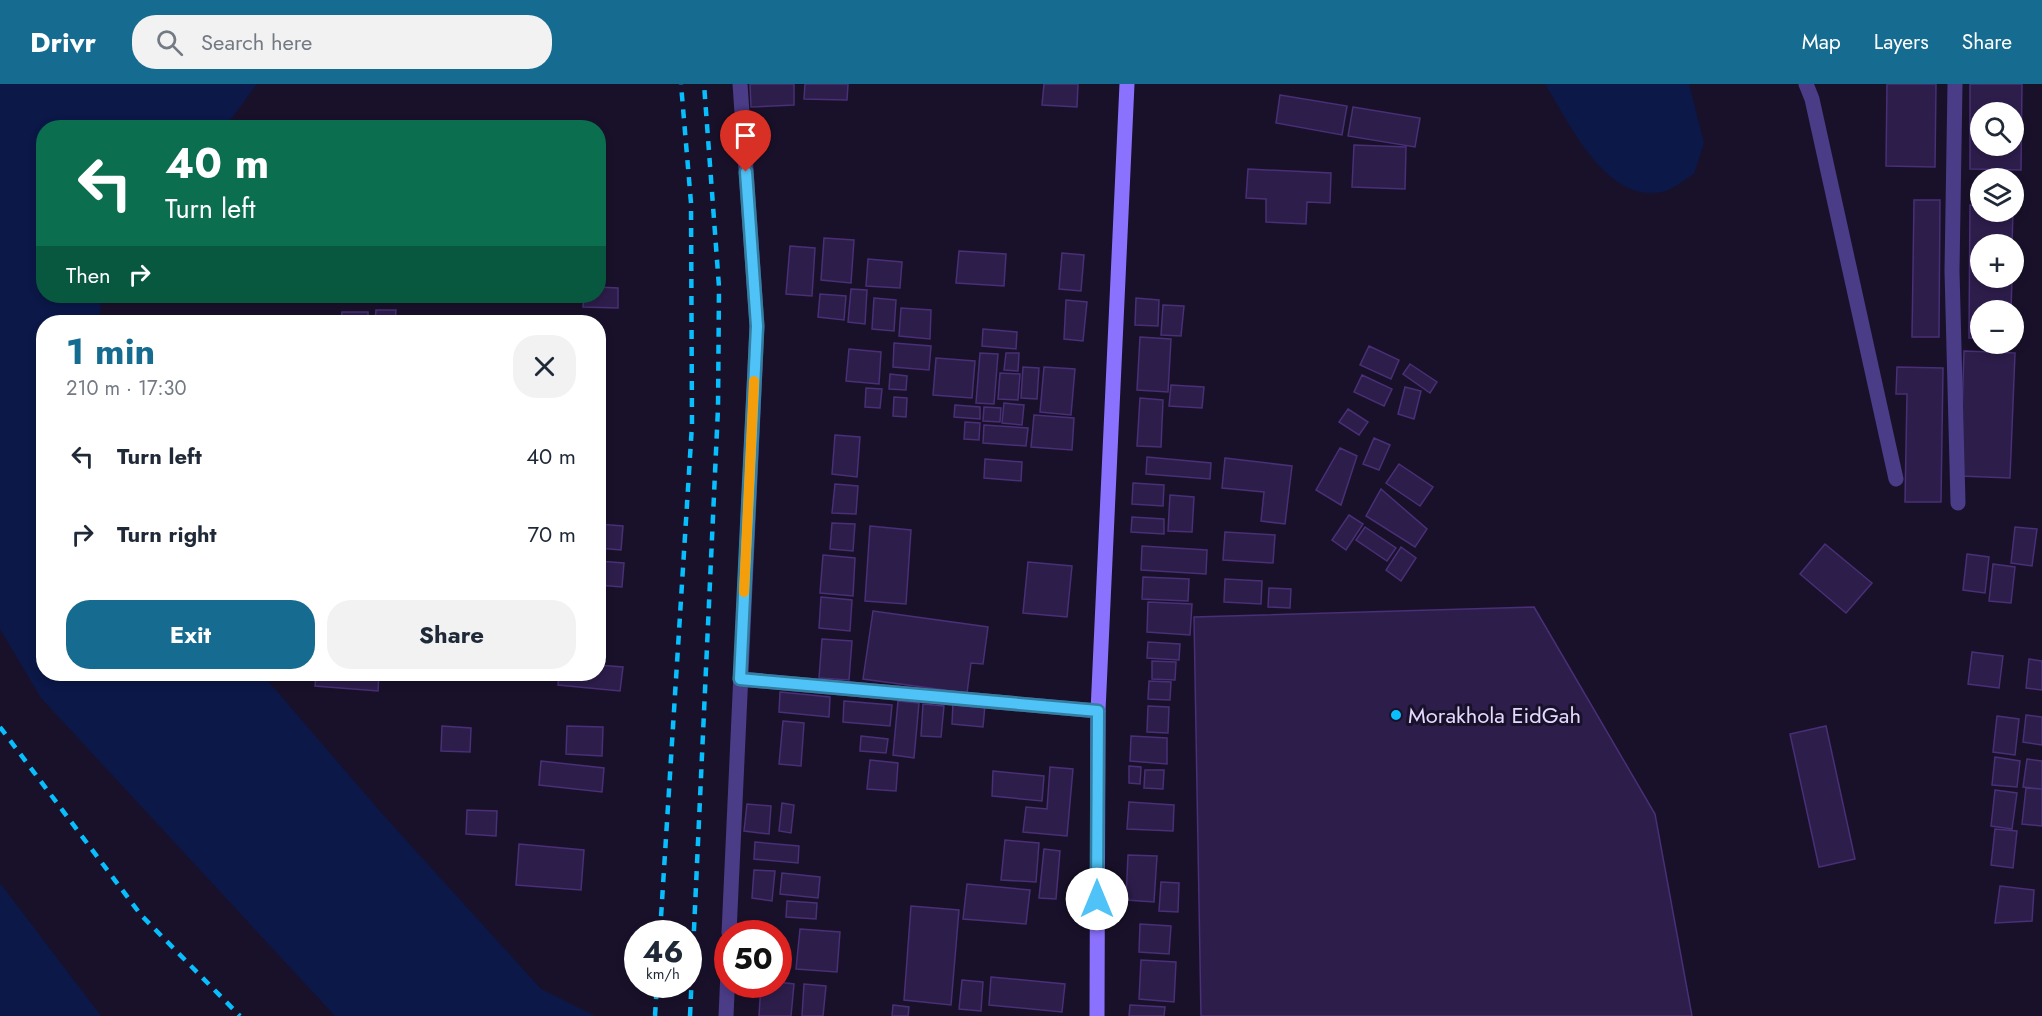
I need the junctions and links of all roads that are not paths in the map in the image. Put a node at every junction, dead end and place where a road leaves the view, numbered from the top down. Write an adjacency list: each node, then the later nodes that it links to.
1 (740, 84): 7 (street)
2 (1127, 84): 8 (main road)
3 (1806, 84): 5 (street)
4 (1955, 84): 6 (street)
5 (1896, 479)
6 (1958, 502)
7 (740, 679): 8 (street); 9 (street)
8 (1098, 711): 12 (main road)
9 (730, 920)
10 (727, 998): 11 (street)
11 (726, 1016)
12 (1097, 1016)

